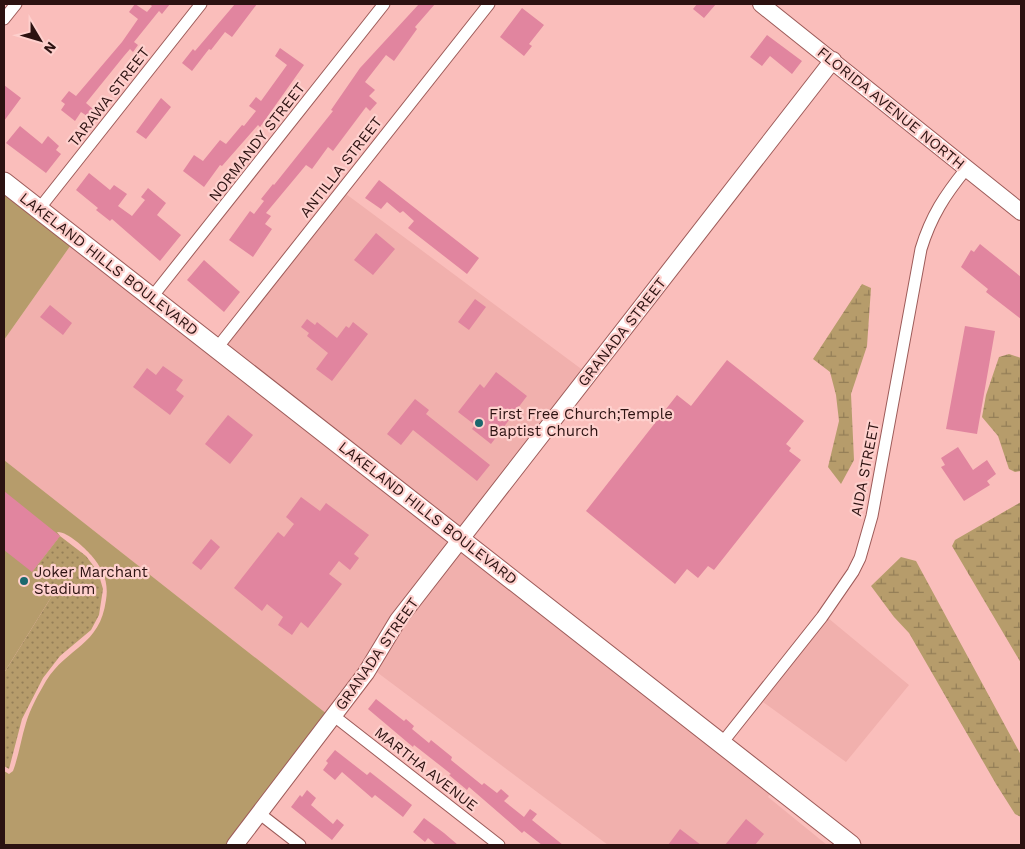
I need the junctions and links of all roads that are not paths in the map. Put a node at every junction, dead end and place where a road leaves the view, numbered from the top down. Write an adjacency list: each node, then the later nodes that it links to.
1 (16, 4): 6 (street)
2 (201, 4): 10 (street, TARAWA STREET)
3 (384, 4): 12 (street, NORMANDY STREET)
4 (489, 4): 13 (street, ANTILLA STREET)
5 (761, 4): 7 (street, FLORIDA AVENUE NORTH)
6 (4, 18)
7 (832, 60): 8 (street, FLORIDA AVENUE NORTH); 14 (street, GRANADA STREET)
8 (966, 169): 11 (street, FLORIDA AVENUE NORTH); 16 (street, AIDA STREET)
9 (4, 182): 10 (main road, LAKELAND HILLS BOULEVARD)
10 (39, 209): 12 (main road, LAKELAND HILLS BOULEVARD)
11 (1021, 212)
12 (152, 297): 13 (main road, LAKELAND HILLS BOULEVARD)
13 (217, 348): 14 (main road, LAKELAND HILLS BOULEVARD)
14 (462, 538): 15 (street, GRANADA STREET); 16 (main road, LAKELAND HILLS BOULEVARD)
15 (334, 716): 17 (street, GRANADA STREET); 20 (street, MARTHA AVENUE)
16 (722, 743): 21 (main road, LAKELAND HILLS BOULEVARD)
17 (260, 814): 18 (street, GRANADA STREET); 19 (street)
18 (235, 845)
19 (300, 845)
20 (499, 845)
21 (851, 845)

